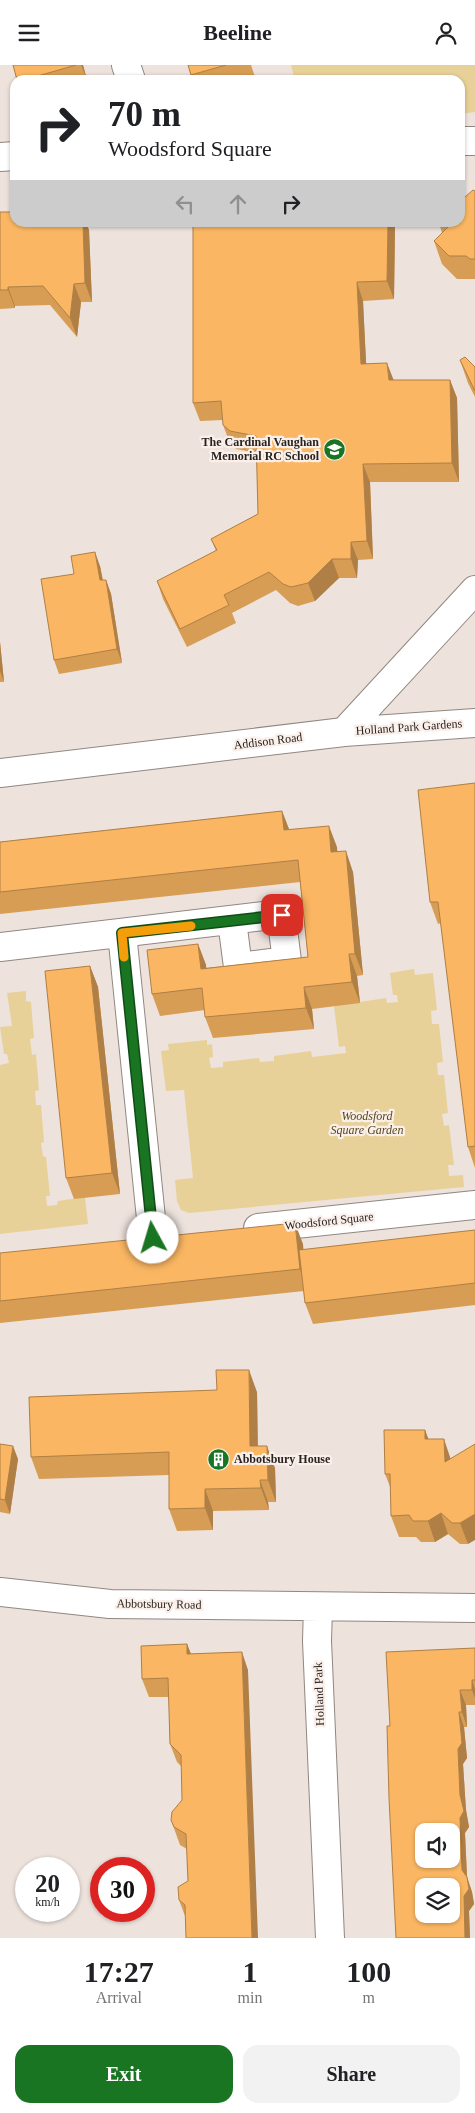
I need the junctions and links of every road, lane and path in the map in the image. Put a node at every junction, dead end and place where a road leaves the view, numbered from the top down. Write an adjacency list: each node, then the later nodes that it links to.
1 (475, 590): 3 (street)
2 (475, 723): 3 (street, Holland Park Gardens)
3 (344, 732): 4 (street, Addison Road)
4 (0, 773)
5 (232, 921): 6 (street)
6 (122, 933): 7 (street); 11 (street)
7 (0, 947)
8 (475, 1205): 9 (street, Woodsford Square)
9 (238, 1230)
10 (181, 1235): 11 (street)
11 (153, 1238): 12 (street)
12 (125, 1241)
13 (0, 1592): 14 (street, Abbotsbury Road)
14 (318, 1607): 15 (street); 16 (street, Holland Park)
15 (475, 1608)
16 (330, 1938)

